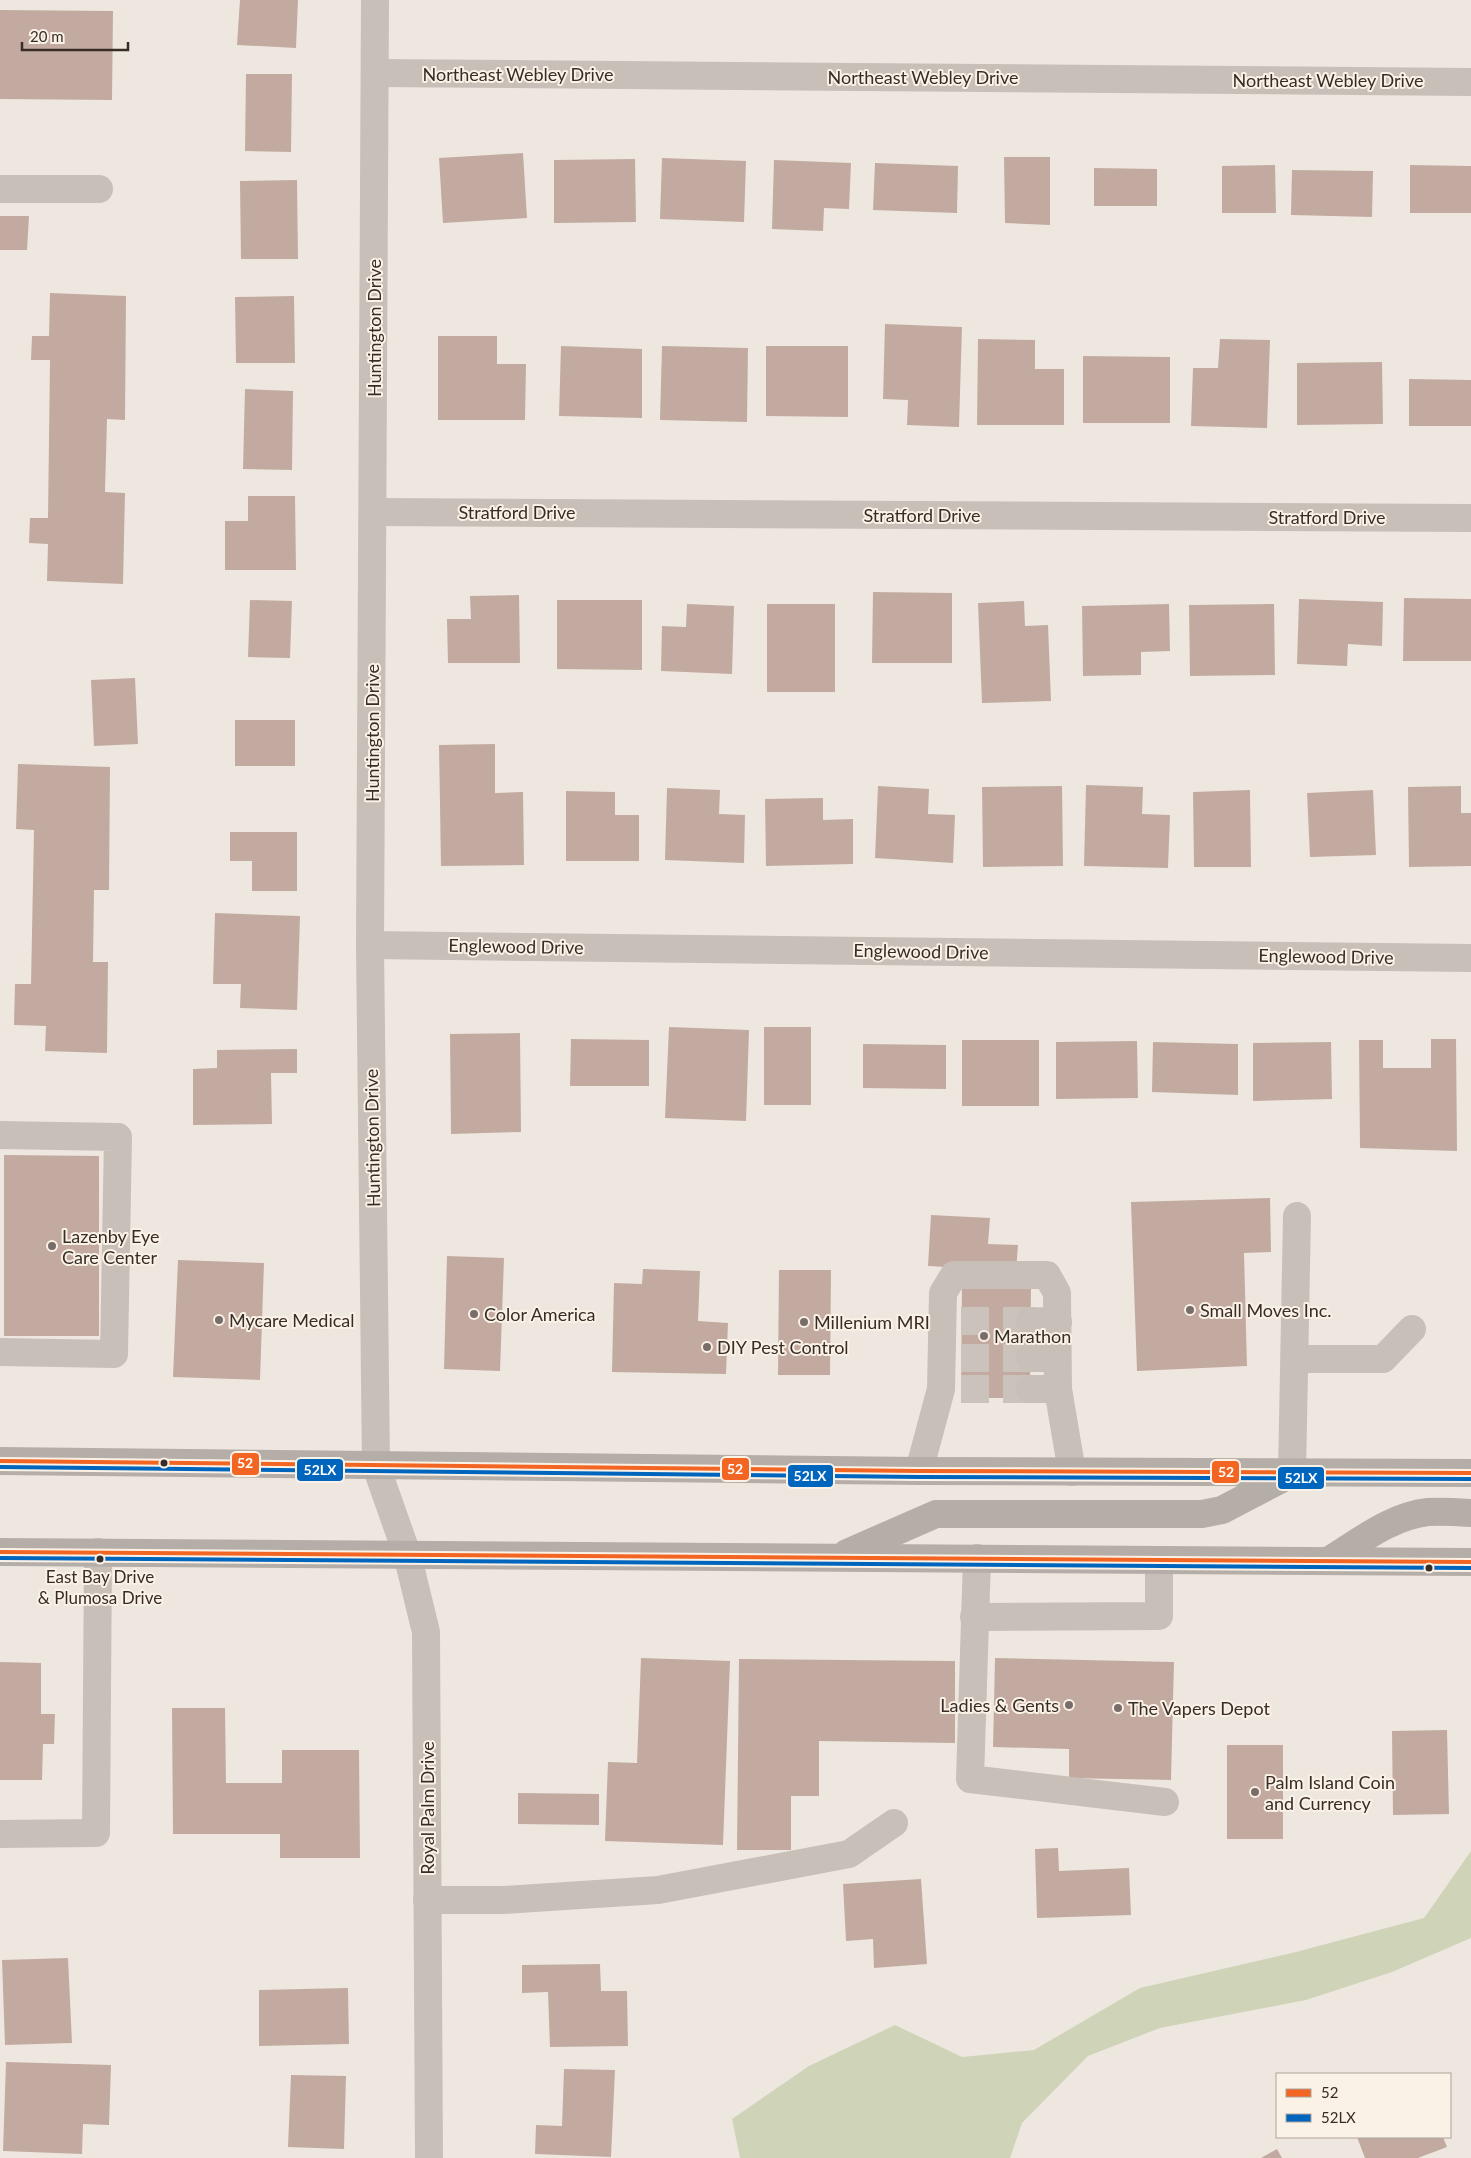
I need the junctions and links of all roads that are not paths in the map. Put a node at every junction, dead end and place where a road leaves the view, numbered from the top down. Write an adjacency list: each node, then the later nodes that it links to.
1 (375, 0): 2 (street, Huntington Drive)
2 (375, 73): 3 (street, Northeast Webley Drive); 6 (street, Huntington Drive)
3 (1471, 82)
4 (0, 189): 5 (street)
5 (99, 189)
6 (373, 512): 7 (street, Stratford Drive); 8 (street, Huntington Drive)
7 (1471, 518)
8 (370, 945): 9 (street, Englewood Drive); 22 (street, Huntington Drive)
9 (1471, 958)
10 (0, 1135): 15 (street)
11 (1297, 1216): 18 (street)
12 (1030, 1322): 13 (street)
13 (1058, 1322): 17 (street); 23 (street)
14 (1412, 1329): 18 (street)
15 (0, 1352)
16 (1030, 1358): 17 (street)
17 (1057, 1358): 20 (street)
18 (1294, 1359): 25 (street)
19 (1030, 1389): 20 (street)
20 (1058, 1389): 24 (street)
21 (0, 1461): 22 (main road)
22 (376, 1466): 23 (main road); 30 (street, Royal Palm Drive)
23 (919, 1471): 24 (main road)
24 (1072, 1472): 25 (main road)
25 (1292, 1473): 26 (main road); 31 (main road)
26 (1471, 1473)
27 (1471, 1513): 34 (main road)
28 (0, 1552): 29 (main road)
29 (98, 1552): 30 (main road); 39 (street)
30 (407, 1554): 31 (main road); 40 (street, Royal Palm Drive)
31 (836, 1557): 32 (main road)
32 (977, 1558): 33 (main road); 36 (street)
33 (1159, 1560): 34 (main road); 36 (street)
34 (1328, 1561): 35 (main road)
35 (1471, 1562)
36 (974, 1617): 37 (street)
37 (1165, 1802)
38 (894, 1823): 40 (street)
39 (0, 1834)
40 (427, 1900): 41 (street, Royal Palm Drive)
41 (428, 2158)

